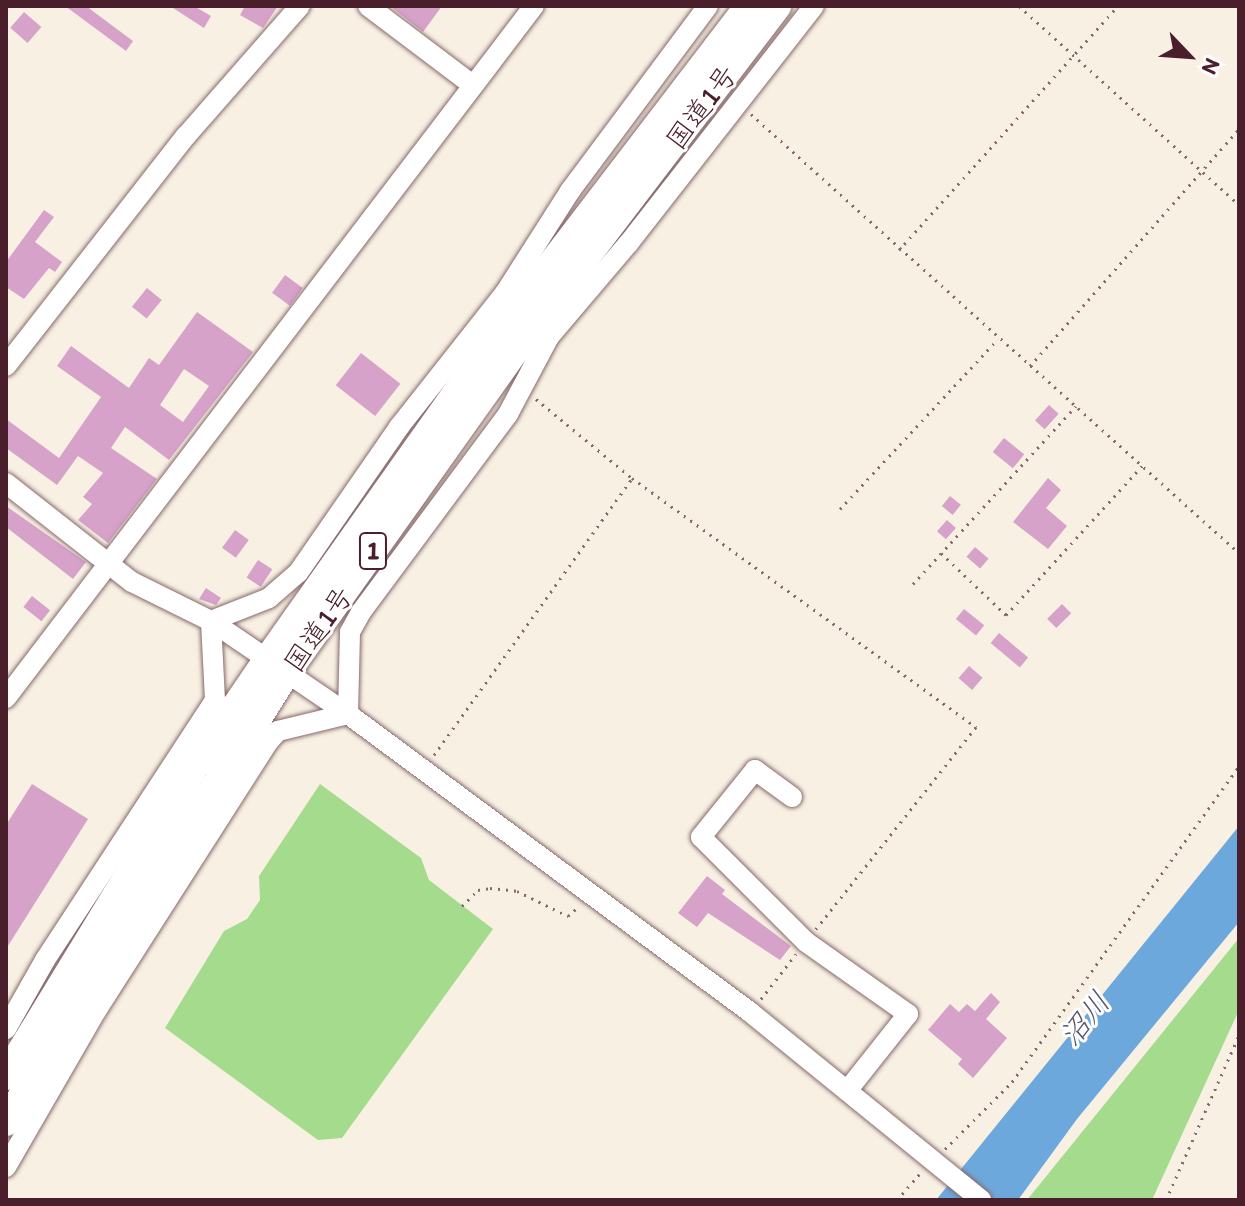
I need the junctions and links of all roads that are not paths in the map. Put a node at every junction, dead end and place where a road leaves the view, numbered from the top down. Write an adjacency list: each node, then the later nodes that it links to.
1 (300, 6): 9 (street)
2 (368, 6): 8 (street)
3 (708, 6): 12 (street)
4 (749, 6): 13 (highway, 国道1号 / 1)
5 (777, 6): 13 (highway, 国道1号 / 1)
6 (814, 6): 15 (street)
7 (524, 10): 8 (street)
8 (471, 84): 11 (street)
9 (6, 366)
10 (6, 483): 11 (street)
11 (112, 566): 12 (street); 14 (street)
12 (211, 621): 13 (street); 17 (street)
13 (277, 666): 15 (street); 18 (highway, 国道1号 / 1); 20 (highway, 国道1号 / 1)
14 (6, 698)
15 (348, 714): 19 (street); 21 (street)
16 (792, 797): 19 (street)
17 (6, 1029)
18 (6, 1076)
19 (847, 1091): 22 (street)
20 (6, 1122)
21 (6, 1167)
22 (981, 1200)

